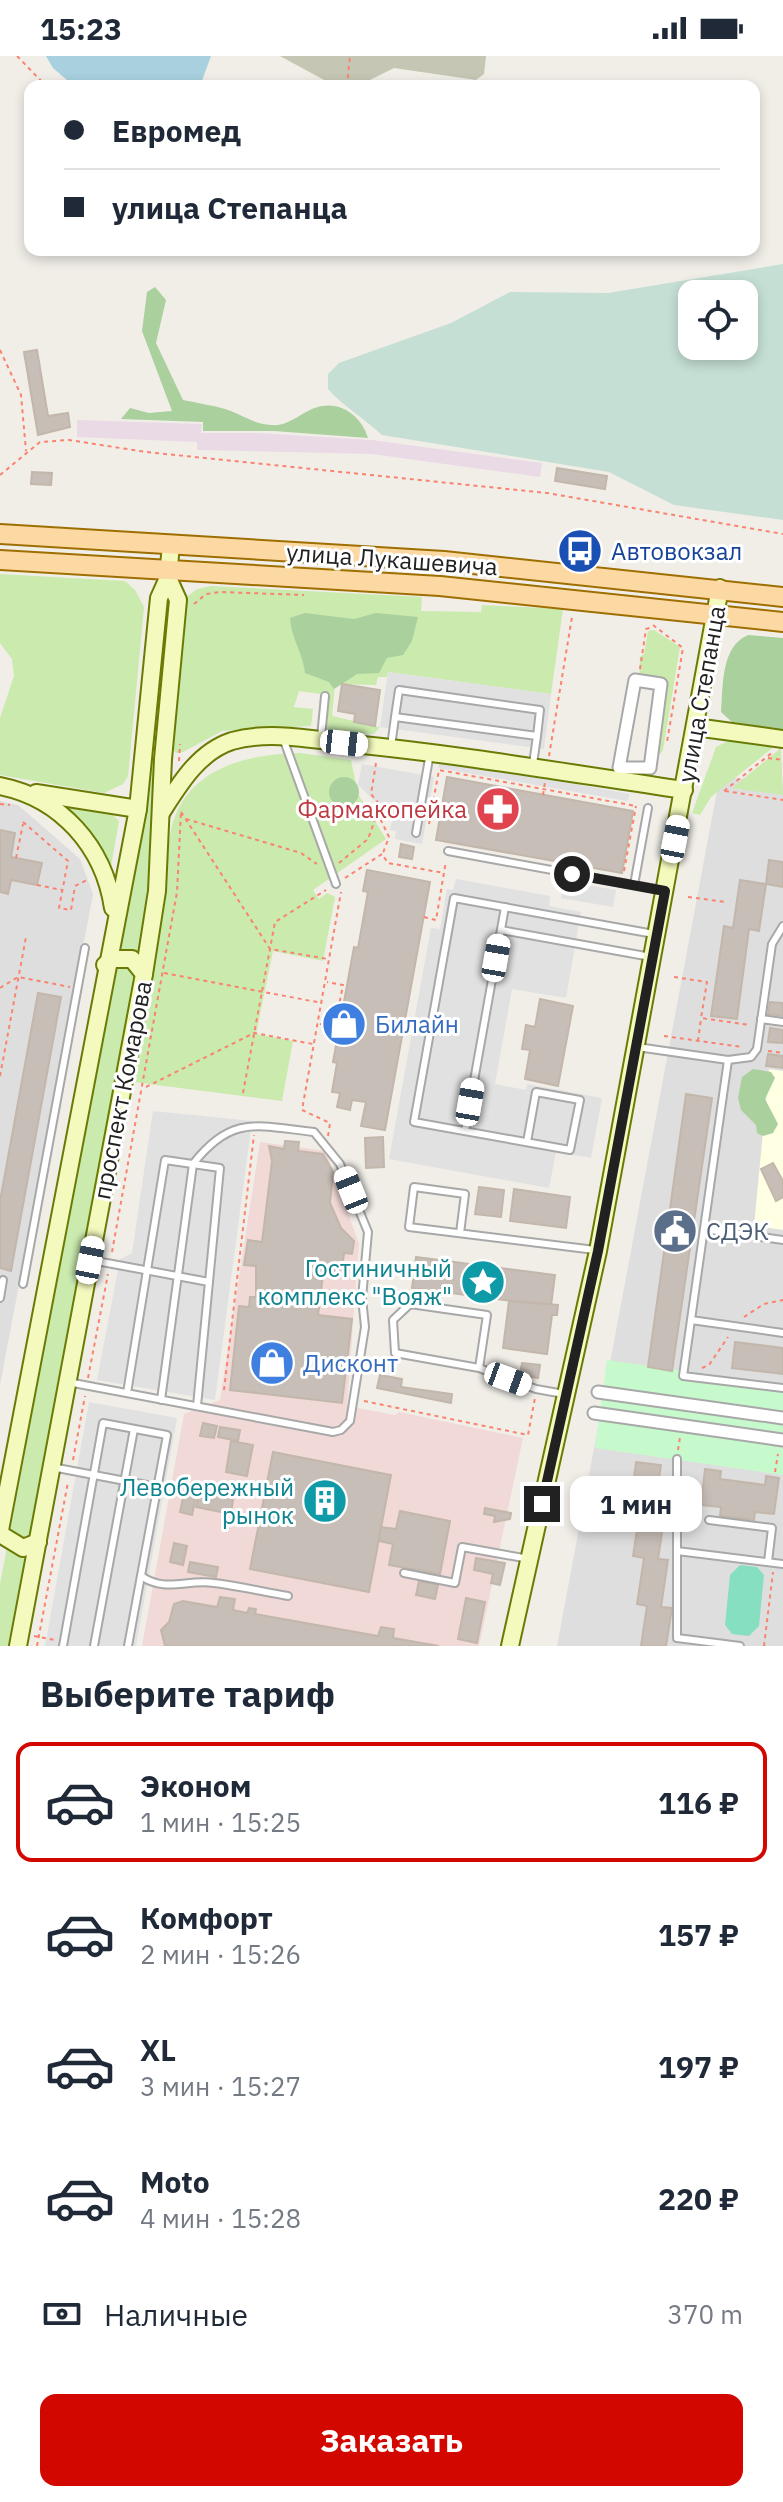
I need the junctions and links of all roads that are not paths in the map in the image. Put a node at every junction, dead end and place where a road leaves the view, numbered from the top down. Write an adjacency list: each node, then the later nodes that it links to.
1 (0, 534): 2 (main road, улица Лукашевича)
2 (171, 544): 4 (main road, проспект Комарова); 5 (main road, улица Лукашевича)
3 (0, 560): 4 (main road, улица Лукашевича)
4 (168, 574): 7 (main road, улица Лукашевича); 19 (main road, проспект Комарова); 26 (main road, проспект Комарова)
5 (720, 588): 6 (main road, улица Лукашевича); 7 (main road, улица Степанца)
6 (783, 597)
7 (716, 612): 8 (main road, улица Лукашевича); 12 (main road, улица Степанца)
8 (783, 622)
9 (661, 684): 9 (street)
10 (325, 696): 15 (lane)
11 (395, 717): 13 (lane); 13 (lane); 17 (lane)
12 (695, 727): 16 (main road); 23 (main road, улица Степанца)
13 (537, 736): 21 (lane)
14 (283, 738): 15 (main road); 20 (main road); 30 (lane)
15 (320, 740): 17 (main road)
16 (779, 745)
17 (391, 748): 18 (main road)
18 (430, 753): 21 (main road); 28 (lane)
19 (163, 759): 20 (main road); 27 (main road, проспект Комарова)
20 (198, 762): 27 (main road)
21 (540, 769): 23 (main road)
22 (0, 786): 24 (main road)
23 (684, 790): 32 (main road, улица Степанца)
24 (18, 798): 26 (main road); 34 (main road)
25 (648, 808): 31 (lane)
26 (138, 809): 34 (main road, проспект Комарова)
27 (161, 814): 41 (main road, проспект Комарова)
28 (416, 833)
29 (448, 851): 31 (lane)
30 (336, 884)
31 (634, 885): 32 (lane)
32 (665, 891): 37 (main road, улица Степанца)
33 (505, 907): 36 (lane); 37 (lane); 46 (lane)
34 (114, 922): 40 (main road, проспект Комарова)
35 (783, 926): 42 (lane)
36 (501, 930): 39 (lane); 46 (lane)
37 (657, 935): 39 (main road, улица Степанца)
38 (85, 948): 58 (lane)
39 (653, 957): 44 (main road, улица Степанца)
40 (105, 965): 41 (main road); 80 (main road, проспект Комарова)
41 (144, 974): 53 (main road, проспект Комарова)
42 (761, 1019): 43 (lane); 45 (lane)
43 (783, 1022)
44 (637, 1047): 45 (lane); 52 (main road, улица Степанца)
45 (728, 1060): 49 (lane)
46 (465, 1131): 47 (lane)
47 (527, 1142): 47 (lane)
48 (193, 1164): 54 (lane); 55 (lane); 57 (lane); 69 (lane)
49 (704, 1229): 51 (lane); 60 (lane)
50 (460, 1233): 50 (lane); 52 (lane)
51 (783, 1240)
52 (598, 1251): 67 (main road, улица Степанца)
53 (90, 1260): 54 (lane); 63 (main road, проспект Комарова)
54 (147, 1270): 55 (lane); 66 (lane)
55 (178, 1276): 57 (lane); 68 (lane)
56 (3, 1280): 59 (lane)
57 (209, 1282): 69 (lane)
58 (23, 1284)
59 (0, 1298)
60 (691, 1320): 61 (lane); 64 (lane)
61 (783, 1333)
62 (479, 1368): 62 (lane); 67 (lane)
63 (68, 1382): 66 (lane); 75 (main road, проспект Комарова)
64 (783, 1388)
65 (598, 1392): 71 (street)
66 (127, 1393): 68 (lane)
67 (568, 1394): 83 (main road, улица Степанца)
68 (161, 1400): 69 (lane)
69 (197, 1406)
70 (594, 1413): 73 (street)
71 (783, 1418)
72 (134, 1429): 76 (lane); 77 (lane); 78 (lane)
73 (783, 1440)
74 (677, 1459): 82 (lane)
75 (52, 1467): 76 (lane); 81 (main road, проспект Комарова)
76 (94, 1475): 77 (lane); 90 (lane)
77 (124, 1481): 78 (lane); 91 (lane)
78 (157, 1487): 87 (lane)
79 (709, 1520): 84 (lane)
80 (0, 1532): 81 (main road)
81 (38, 1542): 89 (main road, проспект Комарова)
82 (677, 1551): 84 (lane); 94 (lane)
83 (529, 1559): 86 (lane); 93 (main road, улица Степанца)
84 (771, 1562): 85 (lane)
85 (783, 1564)
86 (404, 1573)
87 (141, 1576): 88 (lane); 92 (lane)
88 (288, 1596)
89 (18, 1646)
90 (63, 1646)
91 (94, 1646)
92 (128, 1646)
93 (510, 1646)
94 (740, 1646)

